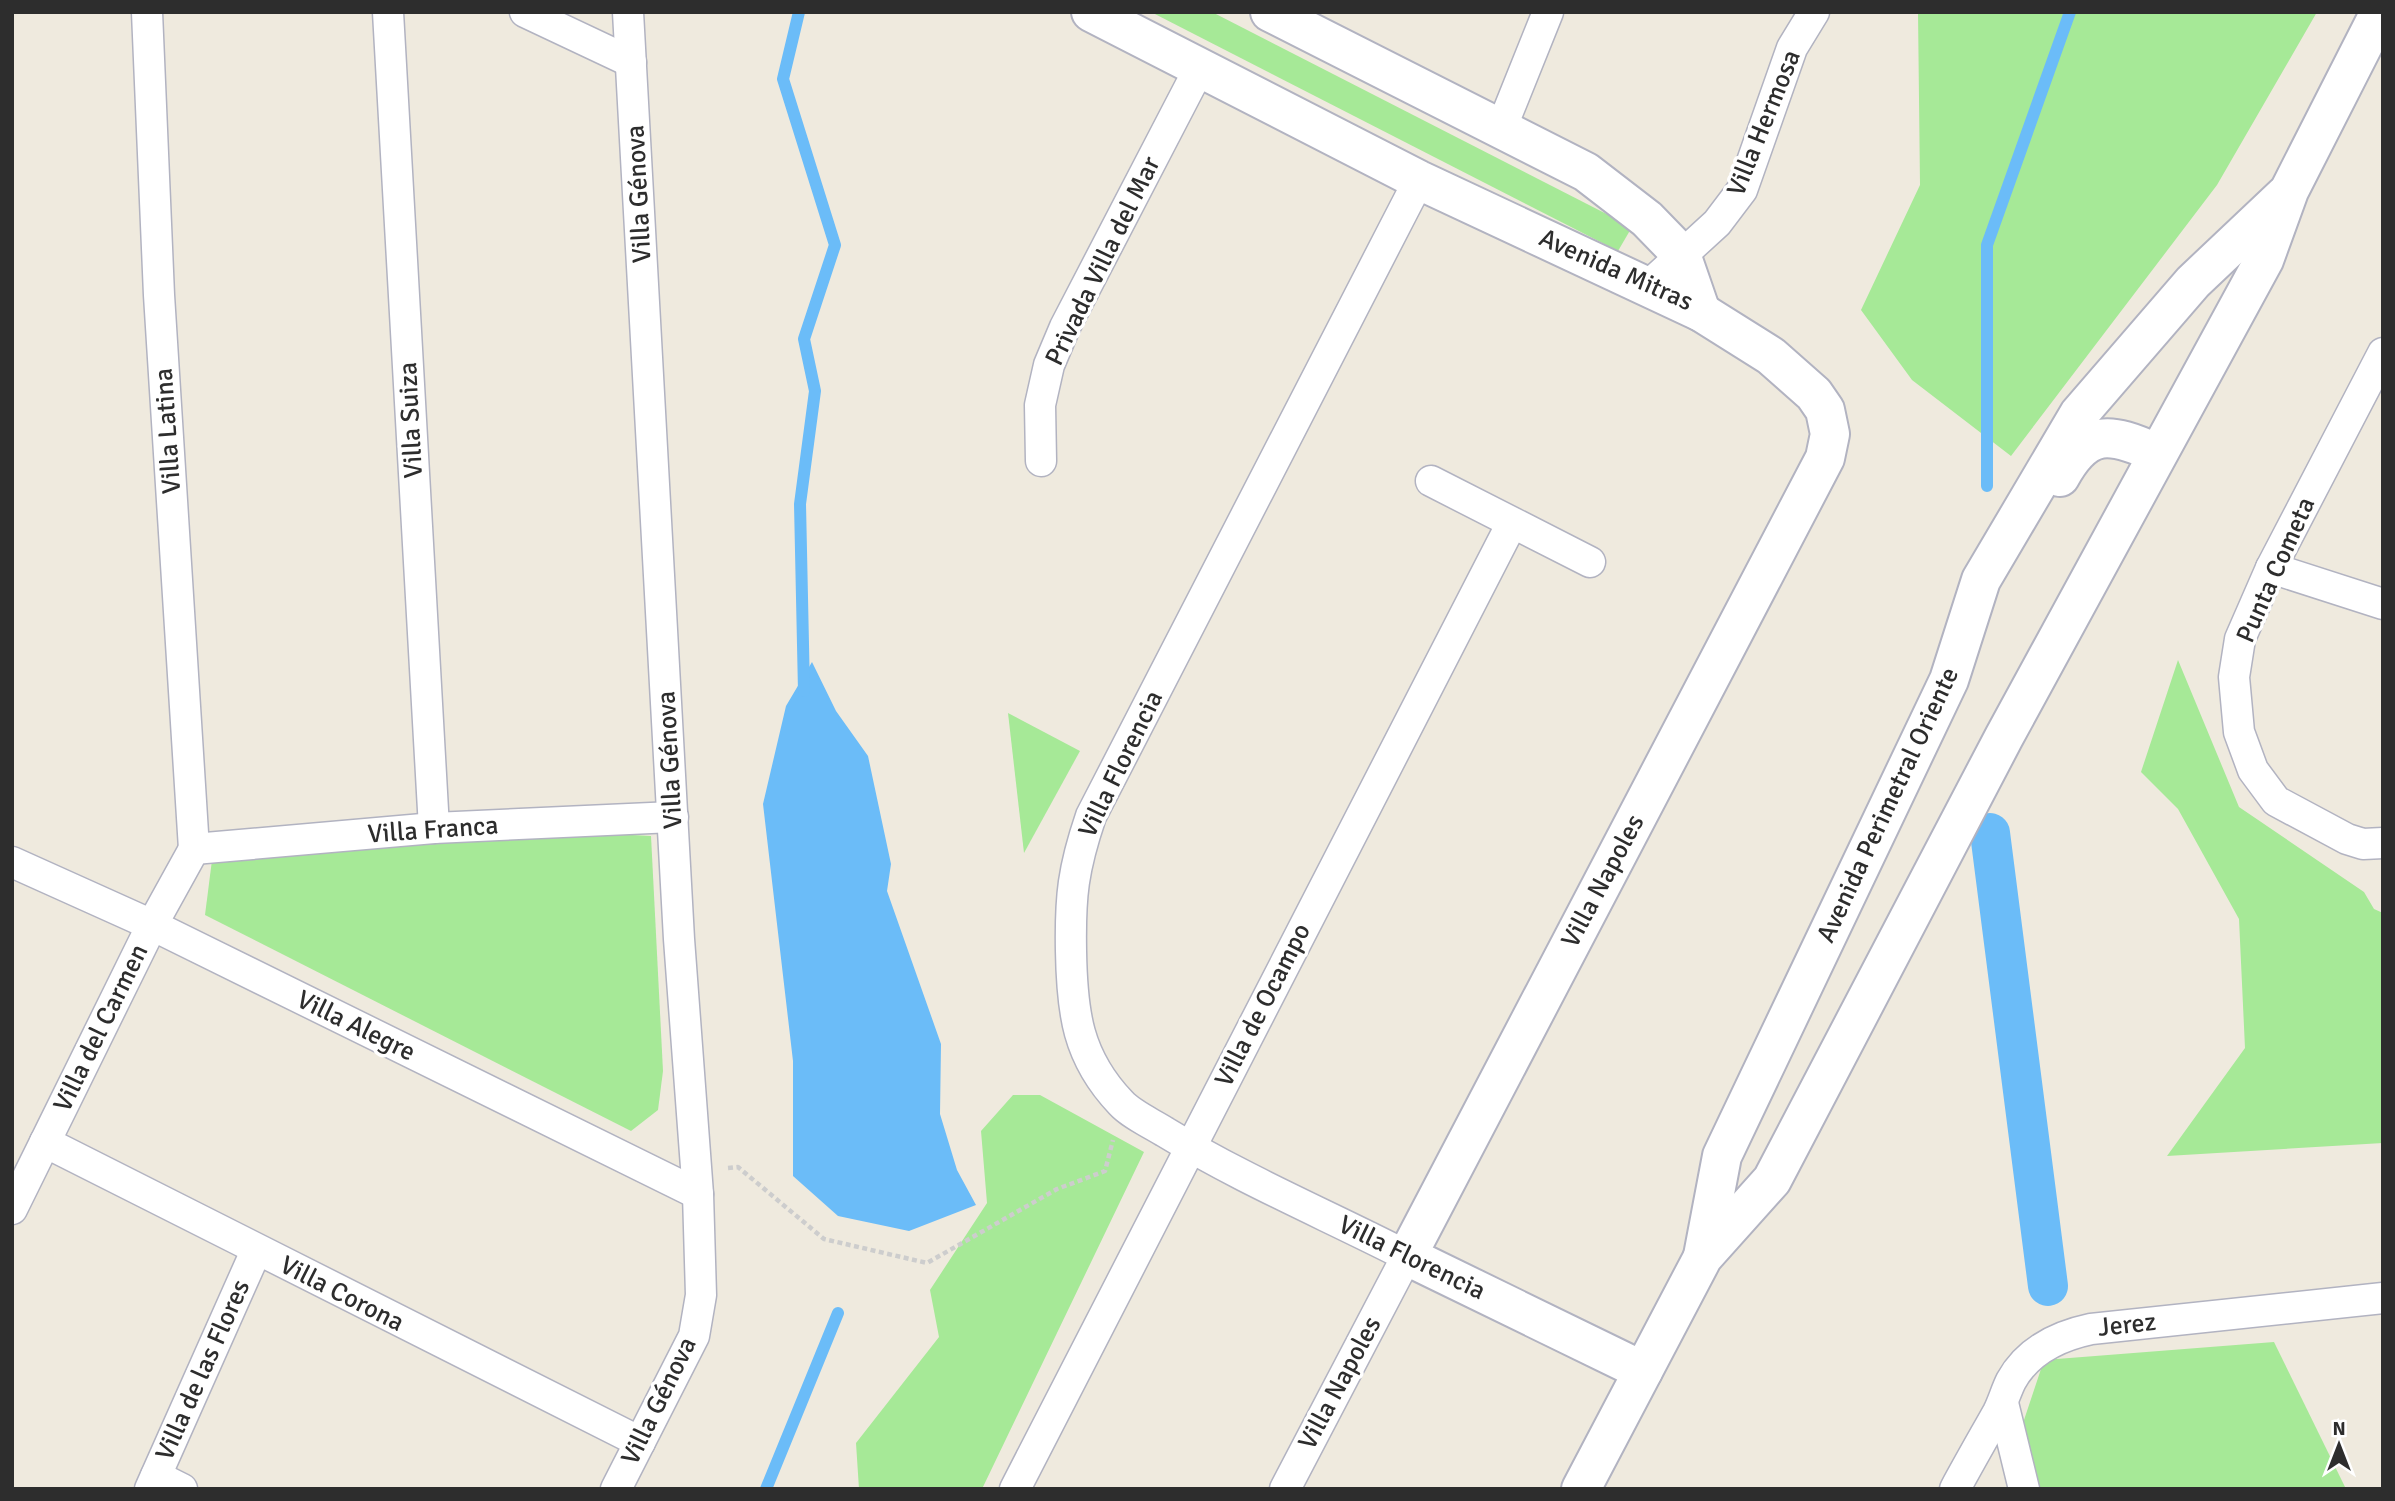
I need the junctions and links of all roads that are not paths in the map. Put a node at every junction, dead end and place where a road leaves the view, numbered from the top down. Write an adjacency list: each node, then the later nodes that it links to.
1 (147, 12): 30 (street, Villa Latina)
2 (388, 12): 28 (street, Villa Suiza)
3 (525, 12): 10 (street)
4 (628, 12): 10 (street, Villa Génova)
5 (1091, 12): 11 (street, Avenida Mitras)
6 (1270, 12): 12 (street, Avenida Mitras)
7 (1548, 12): 12 (street)
8 (1814, 12): 15 (street, Villa Hermosa)
9 (2380, 12): 14 (street, Avenida Perimetral Oriente)
10 (631, 62): 27 (street, Villa Génova)
11 (1199, 69): 13 (street, Avenida Mitras); 20 (street, Privada Villa del Mar)
12 (1501, 129): 15 (street, Avenida Mitras)
13 (1419, 180): 16 (street, Avenida Mitras); 34 (street, Villa Florencia)
14 (2289, 191): 19 (street, Avenida Perimetral Oriente); 26 (street, Avenida Perimetral Oriente)
15 (1681, 254): 16 (street, Villa Hermosa); 17 (street, Avenida Mitras)
16 (1647, 287): 17 (street, Avenida Mitras)
17 (1701, 312): 38 (street, Villa Napoles)
18 (2383, 353): 24 (street, Punta Cometa)
19 (2156, 453): 26 (street); 39 (street, Avenida Perimetral Oriente)
20 (1041, 461)
21 (1431, 481): 22 (street)
22 (1512, 523): 23 (street); 34 (street, Villa de Ocampo)
23 (1590, 562)
24 (2271, 568): 25 (street); 29 (street, Punta Cometa)
25 (2383, 604)
26 (1949, 680): 39 (street, Avenida Perimetral Oriente)
27 (673, 817): 28 (street, Villa Franca); 35 (street, Villa Génova)
28 (434, 828): 30 (street, Villa Franca)
29 (2383, 843)
30 (194, 849): 32 (street, Villa del Carmen)
31 (12, 862): 32 (street, Villa Alegre)
32 (152, 925): 33 (street, Villa del Carmen); 35 (street, Villa Alegre)
33 (45, 1142): 36 (street, Villa del Carmen); 37 (street, Villa Corona)
34 (1190, 1147): 38 (street, Villa Florencia); 46 (street, Villa de Ocampo)
35 (697, 1183): 43 (street, Villa Génova)
36 (12, 1209)
37 (256, 1251): 43 (street, Villa Corona); 44 (street, Villa de las Flores)
38 (1407, 1255): 41 (street, Villa Florencia); 47 (street, Villa Napoles)
39 (1703, 1257): 41 (street, Avenida Perimetral Oriente)
40 (2383, 1298): 42 (street, Jerez)
41 (1643, 1371): 48 (street, Avenida Perimetral Oriente)
42 (2003, 1403): 49 (street, Jerez); 50 (street)
43 (640, 1443): 45 (street, Villa Génova)
44 (163, 1484)
45 (615, 1489)
46 (1015, 1489)
47 (1285, 1489)
48 (1581, 1489)
49 (1955, 1489)
50 (2024, 1489)

